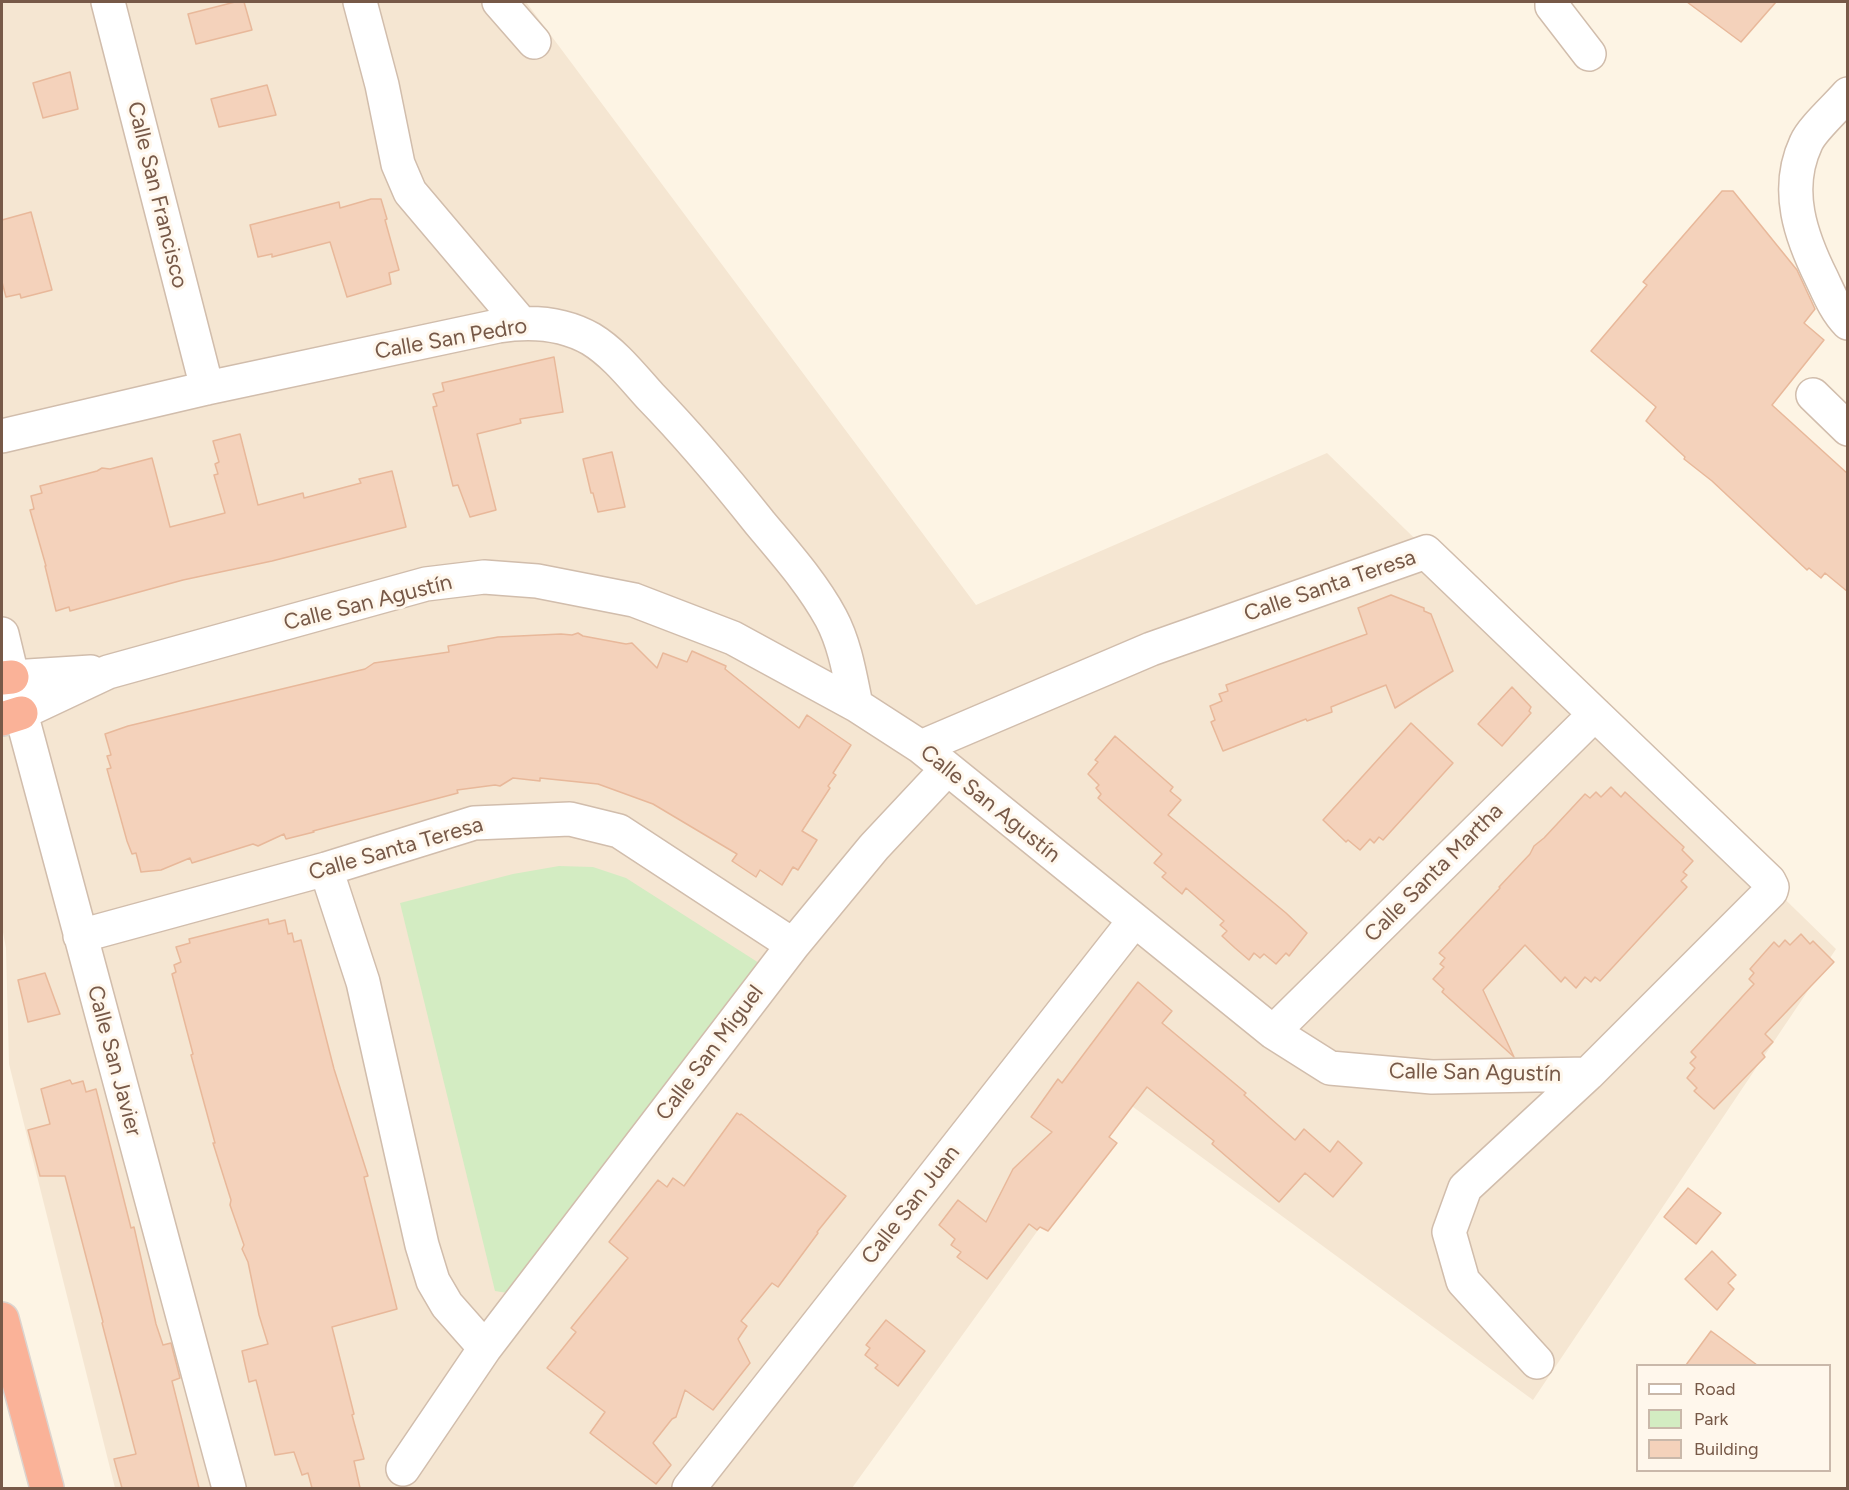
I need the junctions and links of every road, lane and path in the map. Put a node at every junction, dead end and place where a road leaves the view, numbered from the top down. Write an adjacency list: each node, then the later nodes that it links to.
1 (108, 2): 10 (street, Calle San Francisco)
2 (360, 2): 8 (street)
3 (499, 2): 5 (street)
4 (1552, 2): 6 (street)
5 (534, 42)
6 (1588, 54)
7 (1848, 94): 9 (street)
8 (519, 322): 10 (street, Calle San Pedro); 17 (street, Calle San Pedro)
9 (1848, 323)
10 (207, 388): 13 (street, Calle San Pedro)
11 (1813, 395): 12 (street)
12 (1848, 429)
13 (2, 436)
14 (2, 634): 16 (street, Calle San Javier)
15 (108, 672): 16 (street, Calle San Agustín); 17 (street, Calle San Agustín); 19 (street, Calle San Agustín)
16 (7, 678): 19 (street, Calle San Javier)
17 (856, 705): 20 (street, Calle San Agustín)
18 (1595, 714): 20 (street, Calle Santa Teresa); 23 (street, Calle Santa Teresa); 27 (street, Calle Santa Martha)
19 (11, 716): 25 (street, Calle San Javier)
20 (921, 747): 21 (street, Calle San Agustín)
21 (947, 769): 24 (street, Calle San Agustín); 26 (street, Calle San Miguel)
22 (326, 869): 25 (street, Calle Santa Teresa); 26 (street, Calle Santa Teresa); 30 (street)
23 (1772, 887): 28 (street, Calle San Agustín)
24 (1134, 921): 27 (street, Calle San Agustín); 35 (street, Calle San Juan)
25 (80, 936): 34 (street, Calle San Javier)
26 (793, 945): 30 (street, Calle San Miguel)
27 (1273, 1032): 28 (street, Calle San Agustín)
28 (1588, 1074): 31 (street)
29 (2, 1319): 33 (highway)
30 (485, 1348): 32 (street, Calle San Miguel)
31 (1537, 1362)
32 (403, 1469)
33 (47, 1488)
34 (229, 1488)
35 (689, 1488)

